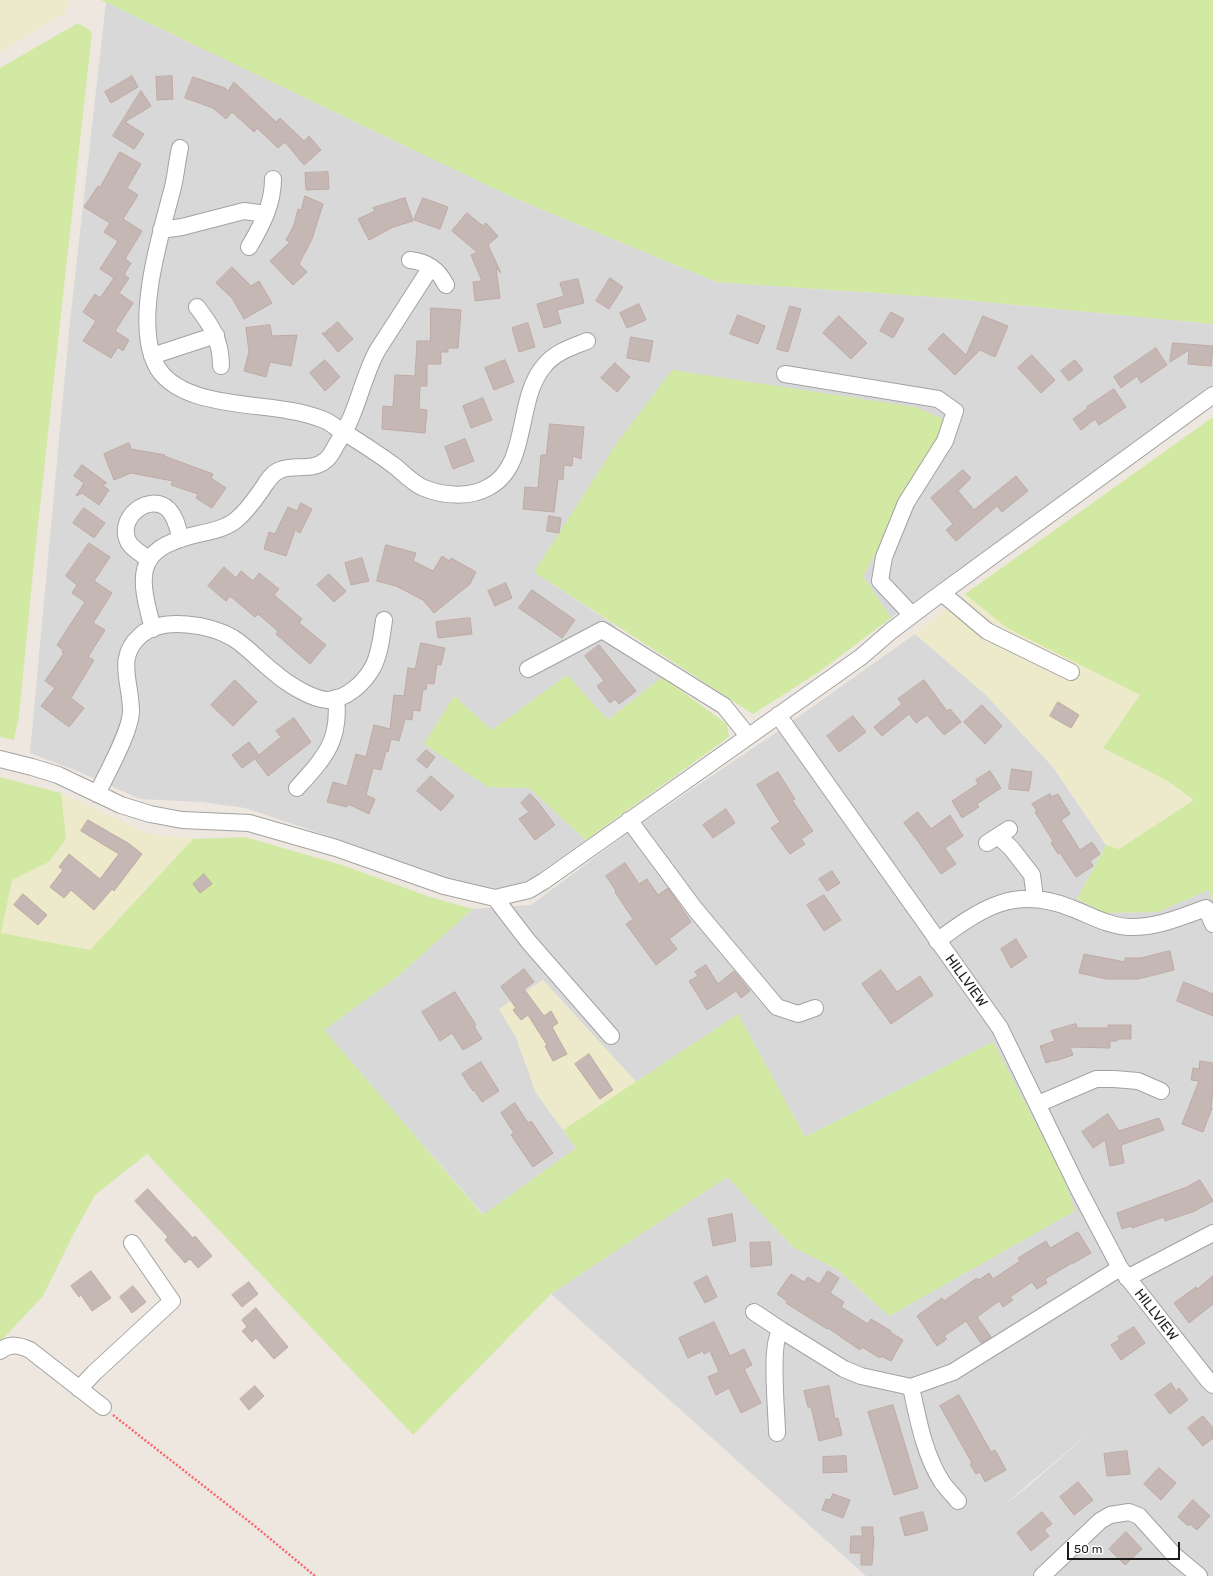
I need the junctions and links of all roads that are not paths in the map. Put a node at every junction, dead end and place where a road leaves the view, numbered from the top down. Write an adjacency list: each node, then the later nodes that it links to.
1 (180, 148): 4 (street)
2 (273, 179): 3 (street)
3 (266, 214): 4 (street); 5 (street)
4 (161, 230): 12 (street)
5 (249, 247)
6 (410, 260): 7 (street)
7 (432, 266): 8 (street); 16 (street)
8 (446, 284)
9 (198, 307): 10 (street)
10 (216, 335): 12 (street); 13 (street)
11 (588, 341): 16 (street)
12 (152, 356): 16 (street)
13 (221, 366)
14 (785, 374): 20 (street)
15 (1213, 395): 19 (street)
16 (346, 432): 17 (street)
17 (181, 539): 18 (street); 18 (street)
18 (148, 559): 22 (street)
19 (942, 593): 20 (street); 24 (street)
20 (912, 615): 26 (street)
21 (384, 620): 25 (street)
22 (153, 629): 25 (street); 30 (street)
23 (528, 669): 27 (street)
24 (1071, 672)
25 (336, 698): 29 (street)
26 (778, 715): 27 (street); 36 (street, HILLVIEW)
27 (748, 736): 31 (street)
28 (0, 759): 30 (street)
29 (297, 788)
30 (97, 794): 33 (street)
31 (629, 820): 33 (street); 37 (street)
32 (998, 836): 34 (street)
33 (495, 898): 38 (street)
34 (1035, 898): 35 (street); 36 (street)
35 (1213, 924)
36 (937, 941): 40 (street, HILLVIEW)
37 (815, 1008)
38 (611, 1036)
39 (1163, 1092): 40 (street)
40 (1038, 1104): 43 (street, HILLVIEW)
41 (1213, 1233): 43 (street)
42 (132, 1243): 49 (street)
43 (1124, 1273): 47 (street, HILLVIEW); 48 (street)
44 (754, 1312): 45 (street)
45 (781, 1330): 48 (street); 51 (street)
46 (0, 1351): 49 (street)
47 (1213, 1385)
48 (911, 1387): 52 (street)
49 (79, 1389): 50 (street)
50 (103, 1407)
51 (777, 1433)
52 (958, 1501)
53 (1042, 1576): 54 (street)
54 (1199, 1576)

